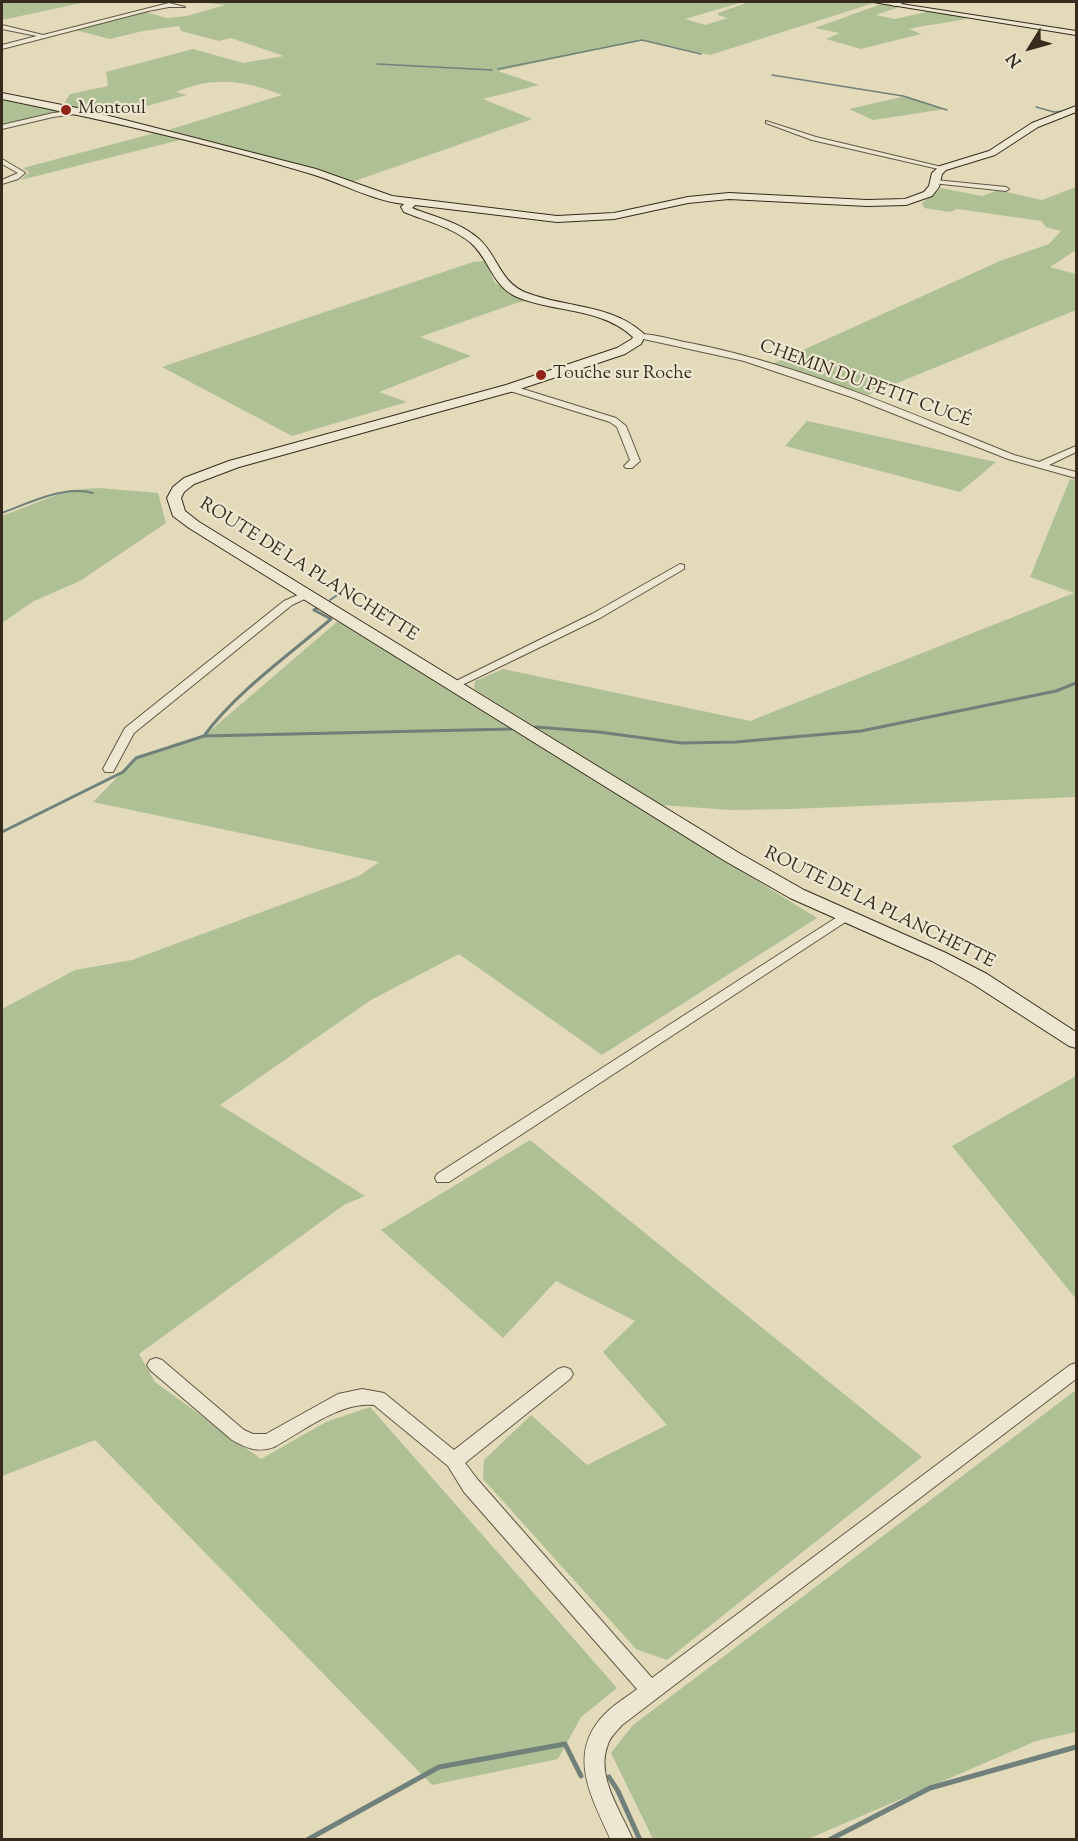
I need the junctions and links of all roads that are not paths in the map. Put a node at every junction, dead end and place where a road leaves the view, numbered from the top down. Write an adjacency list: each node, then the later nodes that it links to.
1 (877, 2): 2 (street)
2 (898, 3): 5 (street)
3 (182, 7): 6 (street)
4 (2, 27): 6 (street)
5 (1077, 33)
6 (44, 36): 7 (street)
7 (2, 47)
8 (2, 96): 10 (street)
9 (1077, 109): 14 (street)
10 (82, 112): 12 (street); 18 (street)
11 (768, 122): 14 (street)
12 (2, 127)
13 (2, 161): 15 (street)
14 (943, 168): 16 (street)
15 (2, 182)
16 (935, 182): 17 (street); 18 (street)
17 (1006, 189)
18 (411, 203): 19 (street)
19 (639, 336): 20 (street, ROUTE DE LA PLANCHETTE); 22 (street, CHEMIN DU PETIT CUCÉ)
20 (510, 388): 23 (street); 26 (street, ROUTE DE LA PLANCHETTE)
21 (1077, 448): 22 (street)
22 (1040, 465): 24 (street, CHEMIN DU PETIT CUCÉ)
23 (629, 466)
24 (1077, 475)
25 (680, 567): 27 (street)
26 (307, 594): 27 (street, ROUTE DE LA PLANCHETTE); 28 (street)
27 (454, 685): 29 (street, ROUTE DE LA PLANCHETTE)
28 (109, 769)
29 (845, 915): 30 (street, ROUTE DE LA PLANCHETTE); 31 (street)
30 (1077, 1041)
31 (443, 1178)
32 (156, 1365): 35 (street)
33 (1077, 1370): 36 (street)
34 (564, 1374): 35 (street)
35 (454, 1461): 36 (street)
36 (651, 1691): 37 (street)
37 (622, 1839)

